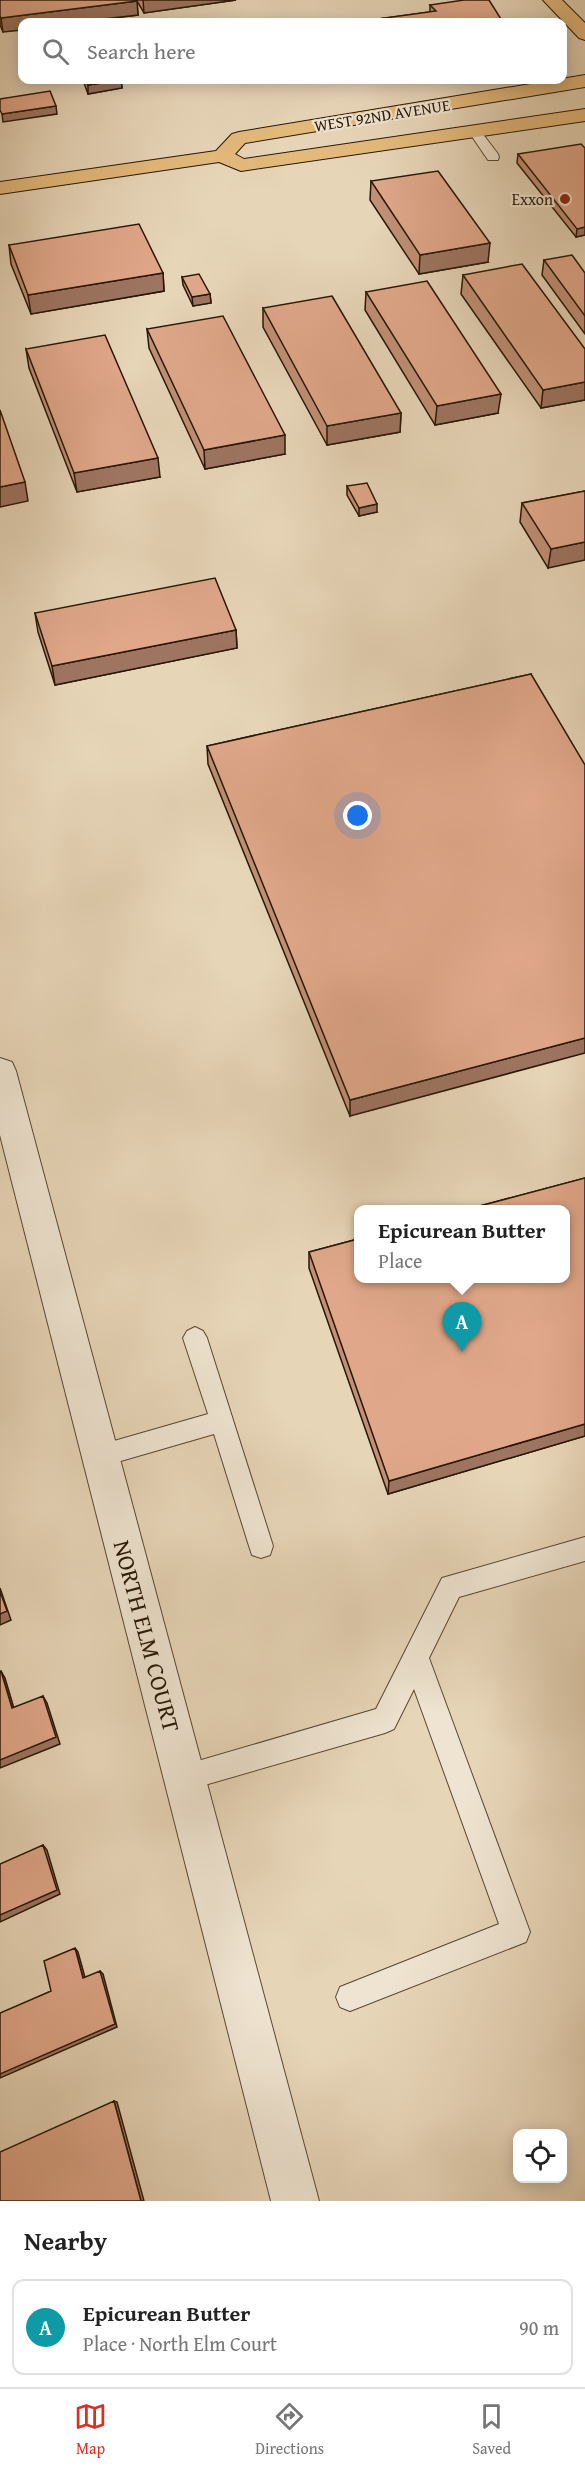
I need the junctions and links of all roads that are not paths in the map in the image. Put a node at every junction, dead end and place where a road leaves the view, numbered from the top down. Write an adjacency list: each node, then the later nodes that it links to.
1 (552, 0): 2 (main road)
2 (585, 34)
3 (585, 81): 4 (main road, WEST 92ND AVENUE)
4 (567, 84)
5 (567, 84): 8 (main road, WEST 92ND AVENUE)
6 (585, 115): 7 (main road, WEST 92ND AVENUE)
7 (475, 132): 8 (main road, WEST 92ND AVENUE); 9 (lane)
8 (222, 156): 10 (main road, WEST 92ND AVENUE)
9 (494, 157)
10 (0, 188)
11 (0, 1071): 14 (street, NORTH ELM COURT)
12 (195, 1338): 13 (lane)
13 (222, 1421): 14 (lane); 15 (lane)
14 (100, 1455): 18 (street, NORTH ELM COURT)
15 (261, 1546)
16 (585, 1550): 17 (lane)
17 (416, 1657): 18 (lane); 19 (lane)
18 (184, 1778): 20 (street, NORTH ELM COURT)
19 (350, 1997)
20 (295, 2201)

